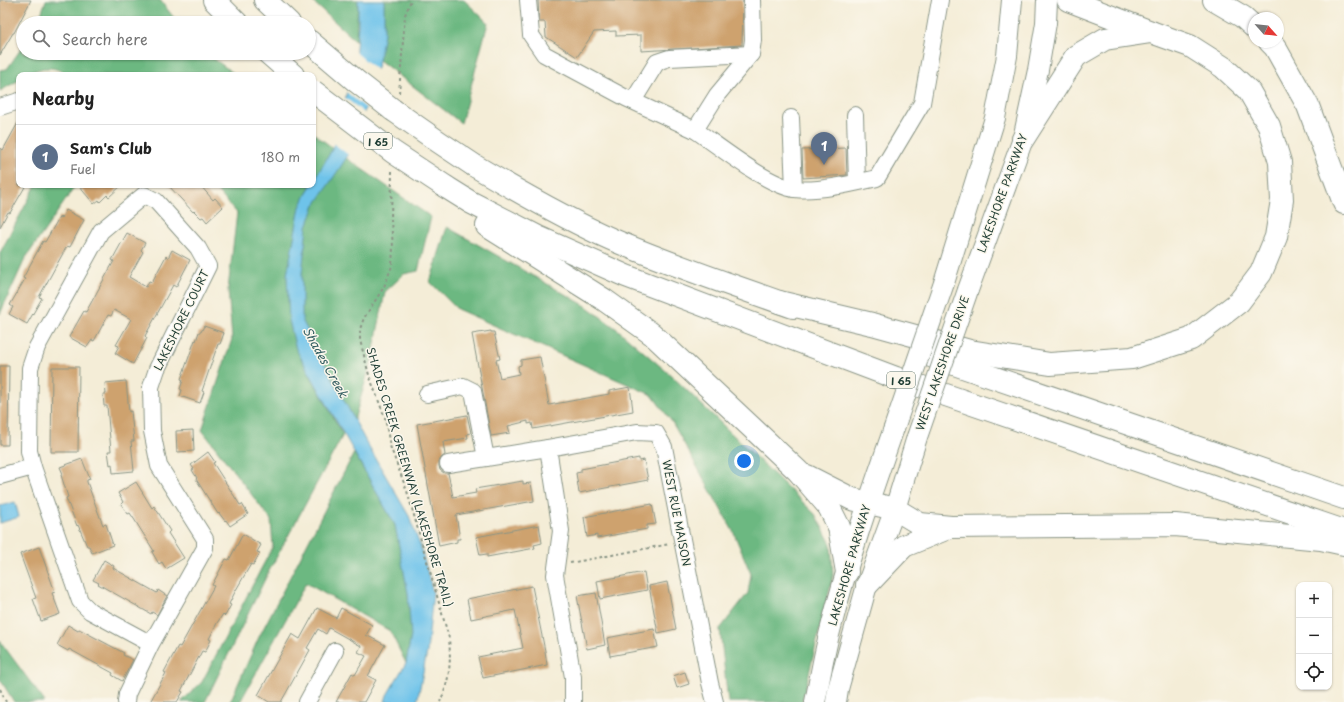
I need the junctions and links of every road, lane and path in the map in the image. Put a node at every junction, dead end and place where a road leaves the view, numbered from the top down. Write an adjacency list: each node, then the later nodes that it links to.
1 (214, 0): 11 (highway)
2 (265, 0): 12 (highway)
3 (411, 0): 21 (path)
4 (528, 0): 22 (street)
5 (752, 0): 17 (street)
6 (940, 0): 30 (street)
7 (1012, 0): 45 (main road, LAKESHORE PARKWAY, bridge)
8 (1047, 0): 28 (main road, LAKESHORE PARKWAY)
9 (1068, 0): 14 (highway)
10 (1214, 0): 13 (highway)
11 (229, 16)
12 (282, 16)
13 (1248, 22)
14 (1151, 32): 28 (highway); 35 (highway)
15 (316, 47): 35 (highway, bridge)
16 (1276, 48): 32 (highway)
17 (751, 54): 22 (street); 27 (street)
18 (276, 60): 19 (highway)
19 (290, 72)
20 (316, 93): 33 (highway, I 65, bridge)
21 (398, 100)
22 (633, 101): 27 (street)
23 (16, 102): 24 (street)
24 (0, 107)
25 (855, 115): 30 (street)
26 (791, 118): 31 (street)
27 (695, 130): 31 (street)
28 (1023, 139): 34 (main road, LAKESHORE PARKWAY)
29 (392, 168): 60 (path, SHADES CREEK GREENWAY (LAKESHORE TRAIL))
30 (857, 182): 31 (street)
31 (794, 189)
32 (1344, 203)
33 (470, 208): 42 (highway); 48 (highway, I 65)
34 (968, 290): 37 (main road, WEST LAKESHORE DRIVE, bridge)
35 (778, 302): 44 (highway)
36 (427, 394): 39 (street)
37 (917, 437): 46 (main road, LAKESHORE PARKWAY)
38 (548, 448): 39 (street, WEST RUE MAISON); 49 (street, WEST RUE MAISON); 51 (street)
39 (486, 458): 40 (street, WEST RUE MAISON)
40 (448, 464)
41 (33, 467): 43 (street); 54 (street); 54 (street, LAKESHORE COURT)
42 (798, 471): 45 (highway); 52 (highway)
43 (0, 476)
44 (1344, 498)
45 (868, 502): 46 (highway); 52 (main road, LAKESHORE PARKWAY)
46 (895, 509): 47 (highway); 53 (main road, LAKESHORE PARKWAY)
47 (951, 527): 50 (highway); 53 (highway)
48 (1344, 531)
49 (682, 542): 51 (path); 62 (street, WEST RUE MAISON)
50 (1344, 544)
51 (557, 565): 61 (street)
52 (847, 572): 63 (main road, LAKESHORE PARKWAY)
53 (867, 585): 64 (main road, LAKESHORE PARKWAY)
54 (151, 644): 58 (street, LAKESHORE COURT)
55 (335, 651): 59 (street)
56 (0, 689): 57 (path)
57 (6, 702)
58 (126, 702)
59 (307, 702)
60 (440, 702)
61 (573, 702)
62 (715, 702)
63 (814, 702)
64 (836, 702)

